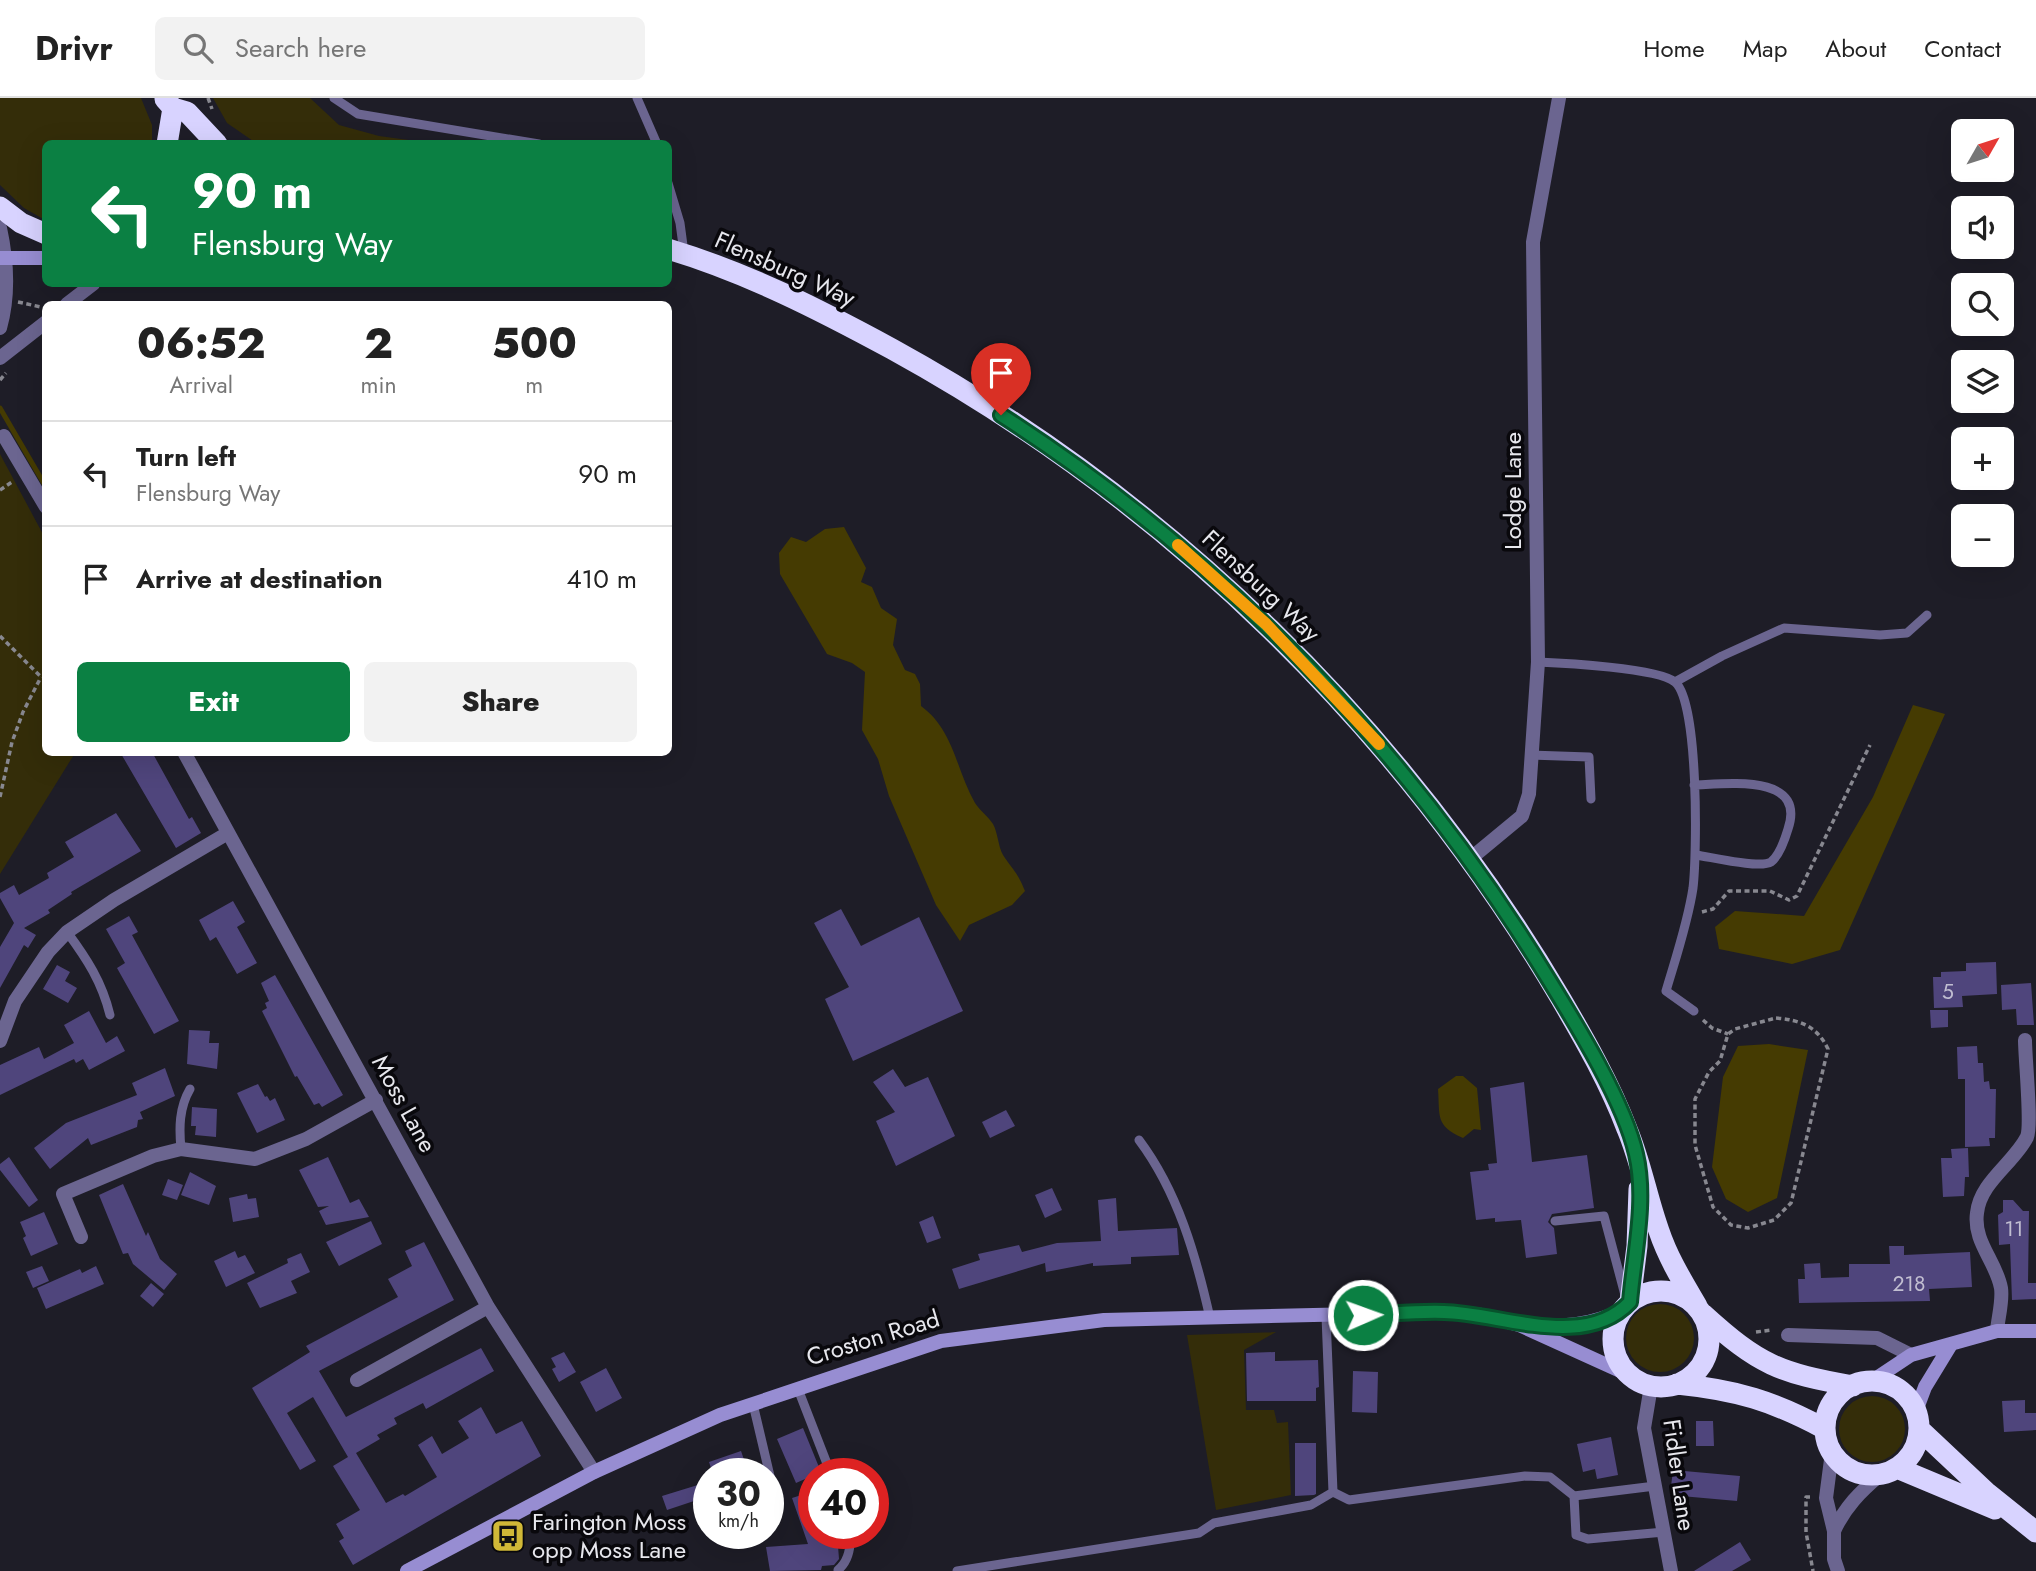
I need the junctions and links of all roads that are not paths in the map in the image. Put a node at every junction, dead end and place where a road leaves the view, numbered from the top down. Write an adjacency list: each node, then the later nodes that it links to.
1 (334, 98): 7 (lane)
2 (637, 98): 8 (lane)
3 (1559, 98): 24 (street, Lodge Lane)
4 (170, 103): 5 (highway); 6 (highway)
5 (167, 140)
6 (213, 140)
7 (515, 140)
8 (655, 140)
9 (672, 199): 13 (lane)
10 (0, 207): 12 (highway)
11 (0, 228): 14 (street)
12 (42, 232)
13 (676, 252): 32 (highway, Flensburg Way)
14 (3, 258): 15 (street); 19 (street)
15 (42, 258)
16 (89, 287): 17 (street)
17 (71, 301)
18 (42, 325): 20 (street)
19 (0, 328)
20 (0, 358)
21 (4, 436): 22 (street)
22 (42, 501)
23 (1927, 615): 25 (lane)
24 (1538, 662): 25 (lane); 26 (street, Lodge Lane)
25 (1675, 682): 28 (lane)
26 (1530, 755): 29 (lane); 32 (street, Lodge Lane)
27 (186, 756): 30 (street, Moss Lane)
28 (1693, 785): 31 (lane); 31 (lane)
29 (1591, 799)
30 (228, 833): 33 (street); 39 (street, Moss Lane)
31 (1696, 855): 34 (lane)
32 (1470, 859): 42 (highway, Flensburg Way)
33 (67, 932): 35 (lane); 37 (street)
34 (1694, 1011)
35 (110, 1015)
36 (2025, 1040): 51 (street)
37 (0, 1041)
38 (190, 1089): 41 (lane)
39 (376, 1100): 41 (street); 46 (street, Moss Lane)
40 (1139, 1140): 49 (lane)
41 (181, 1149): 44 (street)
42 (1637, 1155): 45 (highway, Flensburg Way); 47 (highway, Flensburg Way)
43 (1555, 1220): 45 (lane)
44 (81, 1237)
45 (1626, 1305): 47 (highway); 50 (street, Croston Road); 56 (highway)
46 (488, 1307): 57 (street); 69 (street, Moss Lane)
47 (1700, 1309): 58 (highway); 59 (highway)
48 (1326, 1316): 49 (street, Croston Road); 50 (street, Croston Road); 71 (lane)
49 (1210, 1318): 61 (street, Croston Road)
50 (1519, 1325): 56 (street, Croston Road)
51 (1997, 1331): 52 (street); 54 (street)
52 (2036, 1331)
53 (1788, 1335): 55 (street)
54 (1950, 1346): 55 (street); 63 (street)
55 (1911, 1354): 59 (street)
56 (1629, 1375): 60 (highway)
57 (357, 1380)
58 (1677, 1384): 60 (highway); 64 (highway)
59 (1863, 1384): 63 (highway); 64 (highway)
60 (1651, 1386): 70 (street, Fidler Lane)
61 (798, 1389): 62 (street, Croston Road); 67 (lane)
62 (753, 1404): 66 (lane); 69 (street, Croston Road)
63 (1917, 1420): 68 (highway); 73 (highway)
64 (1825, 1429): 65 (highway)
65 (1832, 1452): 68 (highway); 74 (street)
66 (766, 1458)
67 (825, 1458)
68 (1889, 1471): 73 (highway); 74 (street)
69 (594, 1472): 78 (street, Croston Road)
70 (1655, 1486): 72 (lane); 75 (street, Fidler Lane)
71 (1333, 1492): 72 (lane); 79 (lane)
72 (1574, 1496): 75 (lane)
73 (2028, 1526)
74 (1835, 1531): 81 (street)
75 (1664, 1532): 80 (street, Fidler Lane)
76 (850, 1549): 77 (lane)
77 (838, 1570)
78 (407, 1571)
79 (957, 1571)
80 (1671, 1571)
81 (1838, 1571)

